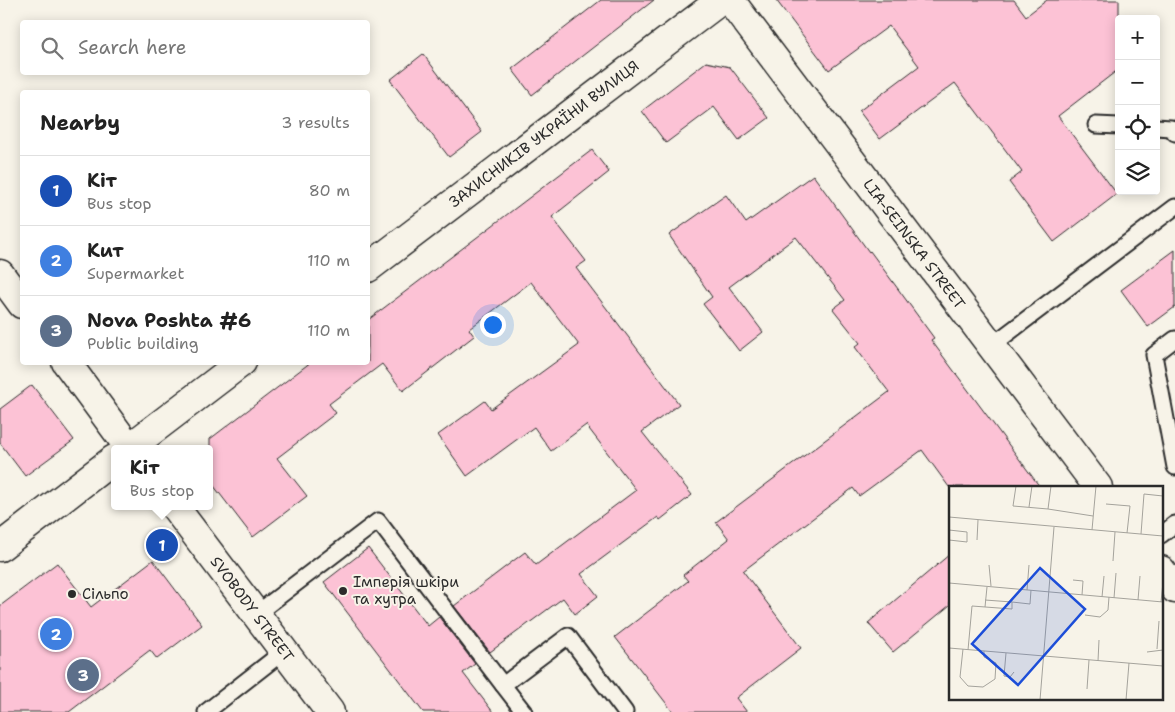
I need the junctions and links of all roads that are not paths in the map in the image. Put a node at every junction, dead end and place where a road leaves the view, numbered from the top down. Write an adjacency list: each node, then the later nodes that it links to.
1 (720, 0): 8 (street, ЗАХИСНИКІВ УКРАЇНИ ВУЛИЦЯ)
2 (730, 0): 12 (street, LIA-SEINSKA STREET)
3 (1096, 125): 4 (lane)
4 (1115, 126)
5 (1160, 127): 6 (lane)
6 (1175, 134)
7 (1175, 208): 12 (lane)
8 (370, 266)
9 (0, 274): 10 (street)
10 (20, 301)
11 (1175, 339): 18 (lane)
12 (992, 346): 19 (street, LIA-SEINSKA STREET)
13 (68, 365): 15 (street)
14 (238, 365): 16 (street)
15 (122, 445)
16 (134, 445)
17 (111, 462): 23 (street)
18 (1175, 467)
19 (1097, 486)
20 (177, 510): 26 (street, SVOBODY STREET)
21 (1175, 524): 22 (lane)
22 (1162, 534)
23 (0, 547)
24 (1162, 571): 25 (street)
25 (1175, 589)
26 (256, 614): 27 (street, SVOBODY STREET); 28 (lane)
27 (284, 651): 29 (lane); 30 (street, SVOBODY STREET)
28 (504, 684): 31 (lane); 32 (lane)
29 (206, 712)
30 (330, 712)
31 (524, 712)
32 (625, 712)

